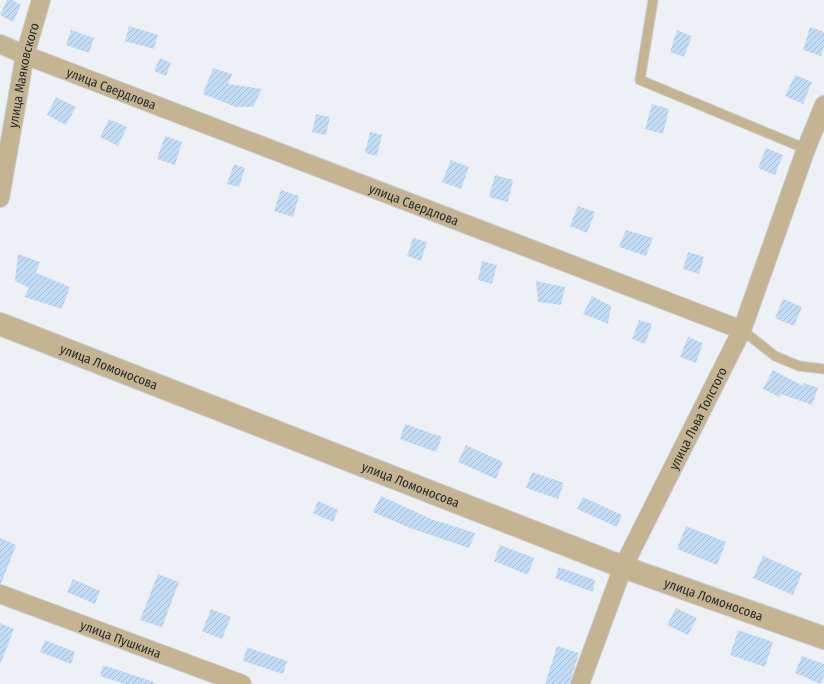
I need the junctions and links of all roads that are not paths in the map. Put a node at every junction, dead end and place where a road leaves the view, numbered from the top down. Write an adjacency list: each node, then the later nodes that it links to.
1 (41, 0): 4 (street, улица Маяковского)
2 (653, 0): 6 (lane)
3 (0, 44): 4 (street, улица Свердлова)
4 (25, 55): 7 (street, улица Маяковского); 9 (street, улица Свердлова)
5 (824, 104): 6 (street, улица Льва Толстого)
6 (806, 149): 9 (street, улица Льва Толстого)
7 (0, 198)
8 (0, 324): 11 (street, улица Ломоносова)
9 (742, 330): 10 (lane, улица Свердлова); 11 (street, улица Льва Толстого)
10 (824, 369)
11 (623, 567): 13 (street, улица Ломоносова); 15 (street, улица Льва Толстого)
12 (0, 594): 14 (street, улица Пушкина)
13 (824, 638)
14 (242, 684)
15 (580, 684)

